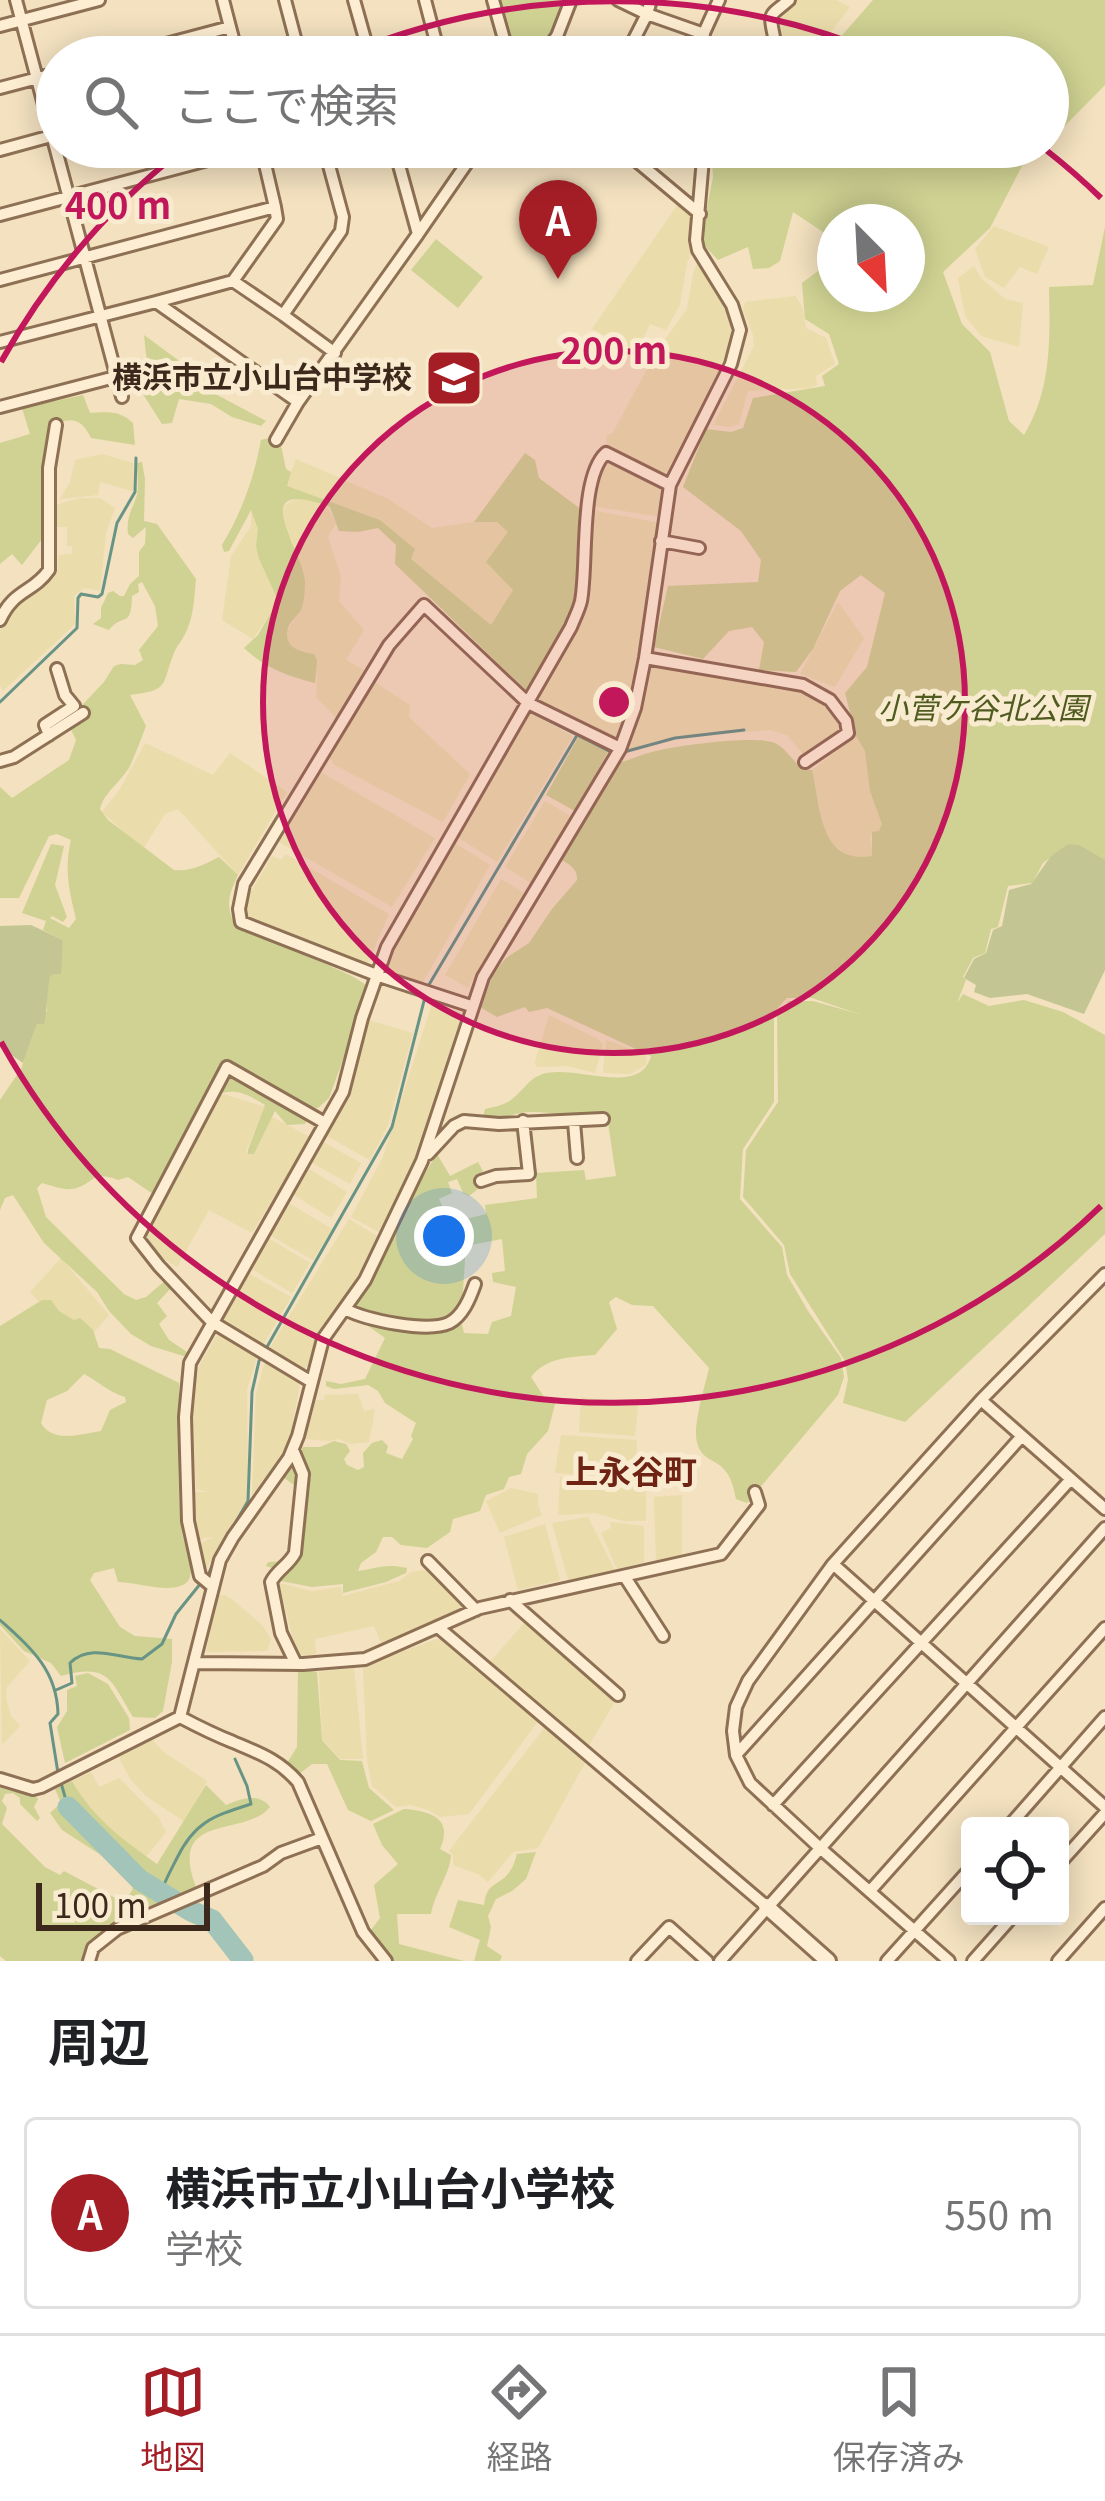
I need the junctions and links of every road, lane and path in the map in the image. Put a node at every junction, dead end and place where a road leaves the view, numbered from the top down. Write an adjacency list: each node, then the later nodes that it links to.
1 (16, 0): 14 (street)
2 (99, 0): 14 (street)
3 (223, 0): 16 (street)
4 (285, 0): 20 (street)
5 (354, 0): 21 (street)
6 (425, 0): 22 (street)
7 (494, 0): 23 (street)
8 (572, 0): 24 (street)
9 (617, 0): 13 (street)
10 (650, 0): 13 (street)
11 (718, 0): 17 (street)
12 (789, 0): 26 (street)
13 (647, 14): 17 (street); 25 (street)
14 (22, 21): 15 (street); 27 (street)
15 (0, 26)
16 (230, 27): 18 (street); 19 (street)
17 (704, 34)
18 (196, 36)
19 (232, 36)
20 (294, 36)
21 (364, 36)
22 (434, 36)
23 (503, 36)
24 (556, 36)
25 (636, 36)
26 (774, 36)
27 (36, 74)
28 (36, 78): 29 (street)
29 (0, 88)
30 (36, 140): 31 (street)
31 (0, 149)
32 (61, 168): 40 (street)
33 (180, 168): 40 (street)
34 (265, 168): 41 (street)
35 (330, 168): 49 (street)
36 (400, 168): 44 (street)
37 (463, 168): 44 (street)
38 (651, 168): 42 (street)
39 (703, 168): 42 (street)
40 (68, 198): 43 (street); 45 (street)
41 (275, 207): 45 (street); 47 (street)
42 (700, 214): 59 (street)
43 (0, 215)
44 (418, 234): 52 (street)
45 (84, 258): 46 (street); 50 (street)
46 (0, 280)
47 (233, 281): 48 (street); 49 (street)
48 (156, 302): 50 (street); 55 (street)
49 (283, 315): 52 (street)
50 (98, 316): 51 (street); 53 (street)
51 (0, 342)
52 (335, 352): 55 (street)
53 (115, 376): 54 (street); 56 (street)
54 (122, 397)
55 (298, 402): 58 (street)
56 (0, 406)
57 (56, 424): 62 (street)
58 (276, 440)
59 (670, 485): 60 (street); 65 (street)
60 (661, 541): 61 (street); 63 (street)
61 (699, 548)
62 (0, 620)
63 (645, 658): 68 (street); 70 (street)
64 (74, 671): 67 (street)
65 (528, 703): 68 (street); 71 (street); 71 (street)
66 (83, 713): 67 (street)
67 (49, 734): 69 (street)
68 (618, 752): 72 (street)
69 (0, 761)
70 (806, 762)
71 (379, 976): 72 (street); 76 (street)
72 (471, 1006): 78 (street)
73 (603, 1119): 75 (street)
74 (523, 1121): 75 (street); 78 (street); 79 (street)
75 (574, 1121): 77 (street)
76 (326, 1123): 83 (street); 83 (street)
77 (577, 1158)
78 (422, 1162): 82 (street)
79 (481, 1181)
80 (1105, 1274): 85 (street)
81 (475, 1284): 82 (street)
82 (345, 1309): 84 (street)
83 (212, 1322): 84 (street); 95 (street)
84 (310, 1381): 87 (street)
85 (981, 1400): 86 (street); 93 (street)
86 (1022, 1436): 88 (street); 97 (street)
87 (292, 1449): 95 (street); 104 (street)
88 (1071, 1479): 90 (street); 102 (street)
89 (755, 1492): 94 (street)
90 (1105, 1509)
91 (1105, 1528): 105 (street)
92 (428, 1561): 98 (street)
93 (833, 1564): 97 (street); 110 (street)
94 (625, 1577): 96 (street); 101 (street)
95 (207, 1582): 103 (street)
96 (510, 1600): 98 (street); 106 (street)
97 (874, 1600): 102 (street); 110 (street)
98 (476, 1610): 99 (street)
99 (439, 1628): 104 (street); 121 (street)
100 (1105, 1628): 109 (street)
101 (662, 1636)
102 (921, 1641): 105 (street); 113 (street)
103 (196, 1663): 104 (street); 107 (street)
104 (296, 1664)
105 (968, 1683): 109 (street); 117 (street)
106 (618, 1695)
107 (180, 1717): 112 (street); 116 (street)
108 (1105, 1717): 111 (street)
109 (1016, 1726): 111 (street); 120 (street)
110 (736, 1755): 113 (street)
111 (1061, 1767): 114 (street); 115 (street)
112 (0, 1779)
113 (773, 1805): 117 (street)
114 (1105, 1810): 118 (street)
115 (1017, 1817)
116 (322, 1838): 125 (street); 126 (street)
117 (820, 1848): 120 (street); 121 (street)
118 (1069, 1852)
119 (961, 1879): 124 (street)
120 (870, 1891): 124 (street)
121 (766, 1906): 129 (street); 130 (street)
122 (1105, 1908): 134 (street)
123 (1005, 1925): 133 (street)
124 (915, 1931): 131 (street); 132 (street)
125 (89, 1961)
126 (386, 1961)
127 (637, 1961): 128 (street)
128 (707, 1961)
129 (720, 1961)
130 (828, 1961)
131 (887, 1961)
132 (949, 1961)
133 (973, 1961)
134 (1058, 1961)

